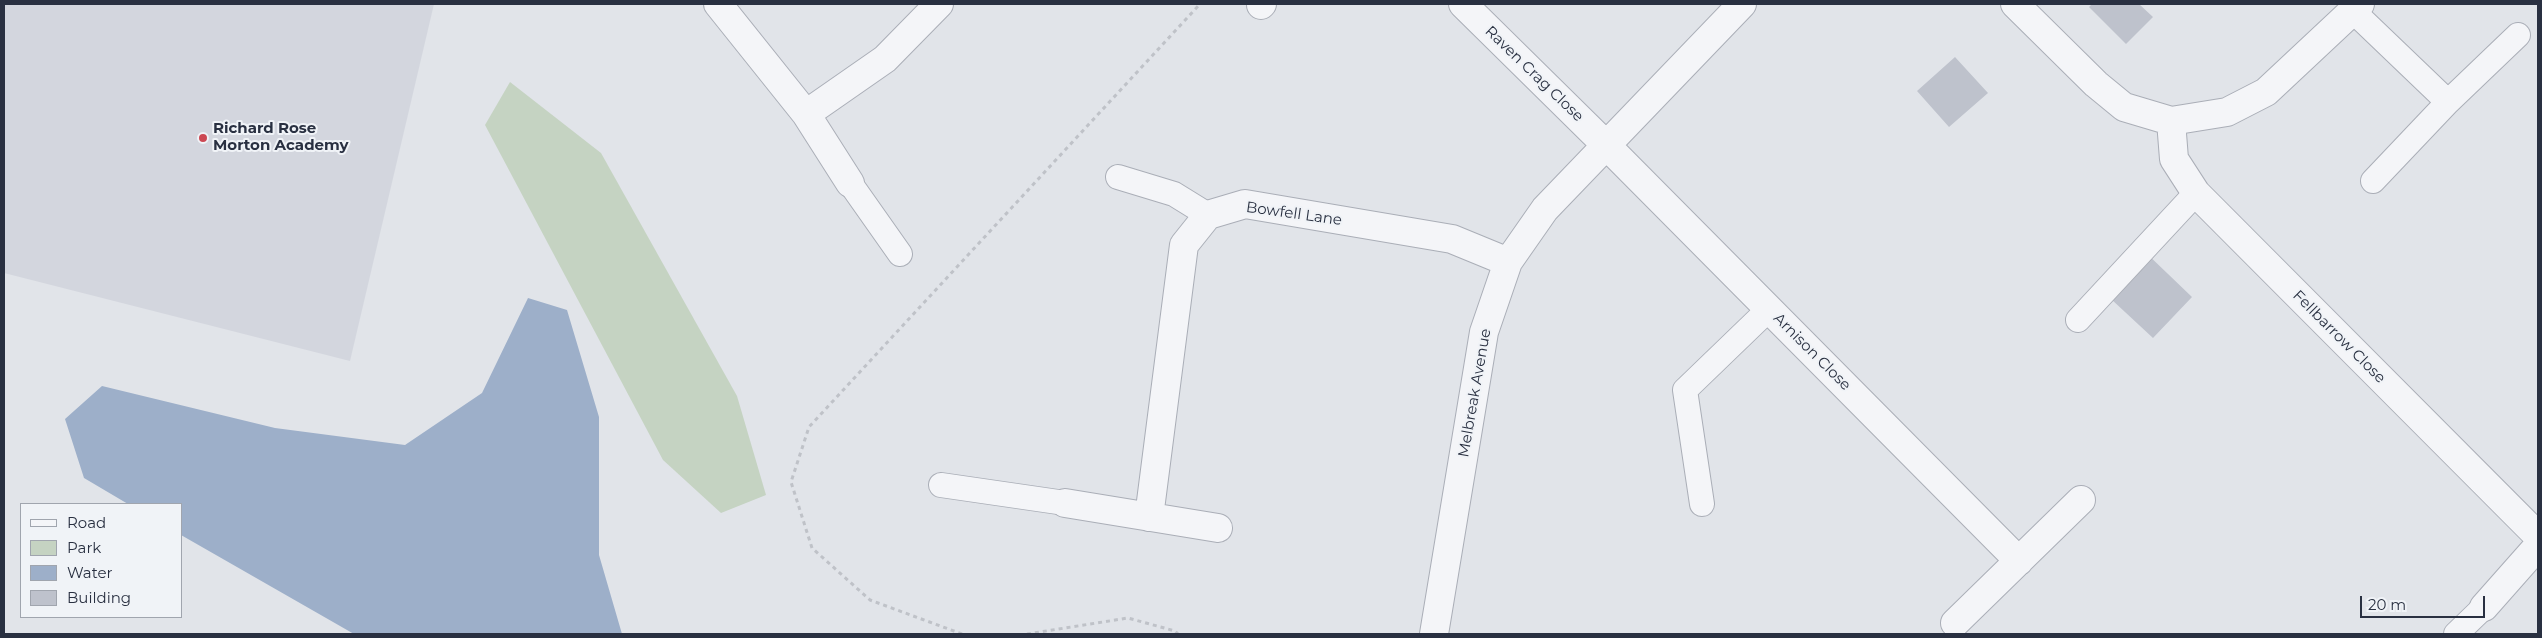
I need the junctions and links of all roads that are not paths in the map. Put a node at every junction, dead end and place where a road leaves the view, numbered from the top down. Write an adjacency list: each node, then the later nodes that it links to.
1 (718, 4): 9 (street)
2 (939, 4): 9 (street)
3 (1462, 4): 11 (street, Raven Crag Close)
4 (1742, 4): 11 (street, Melbreak Avenue)
5 (2015, 4): 10 (street)
6 (2357, 7): 8 (lane); 10 (street)
7 (2518, 35): 8 (lane)
8 (2448, 102): 13 (lane)
9 (806, 114): 14 (street)
10 (2171, 121): 15 (street, Fellbarrow Close)
11 (1605, 144): 18 (street, Melbreak Avenue); 19 (street, Arnison Close)
12 (1118, 177): 16 (lane)
13 (2374, 181)
14 (850, 183): 17 (lane)
15 (2196, 193): 20 (lane); 27 (street, Fellbarrow Close)
16 (1208, 215): 18 (street, Bowfell Lane); 25 (street)
17 (900, 254)
18 (1508, 262): 32 (street, Melbreak Avenue)
19 (1769, 309): 24 (lane); 29 (street, Arnison Close)
20 (2078, 320)
21 (941, 485): 23 (lane)
22 (2081, 500): 29 (street)
23 (1065, 503): 25 (street)
24 (1702, 504)
25 (1150, 517): 26 (street)
26 (1218, 528)
27 (2538, 536)
28 (2538, 546): 30 (street)
29 (2019, 561): 31 (street)
30 (2484, 607): 33 (lane)
31 (1950, 629)
32 (1434, 634)
33 (2456, 634)

